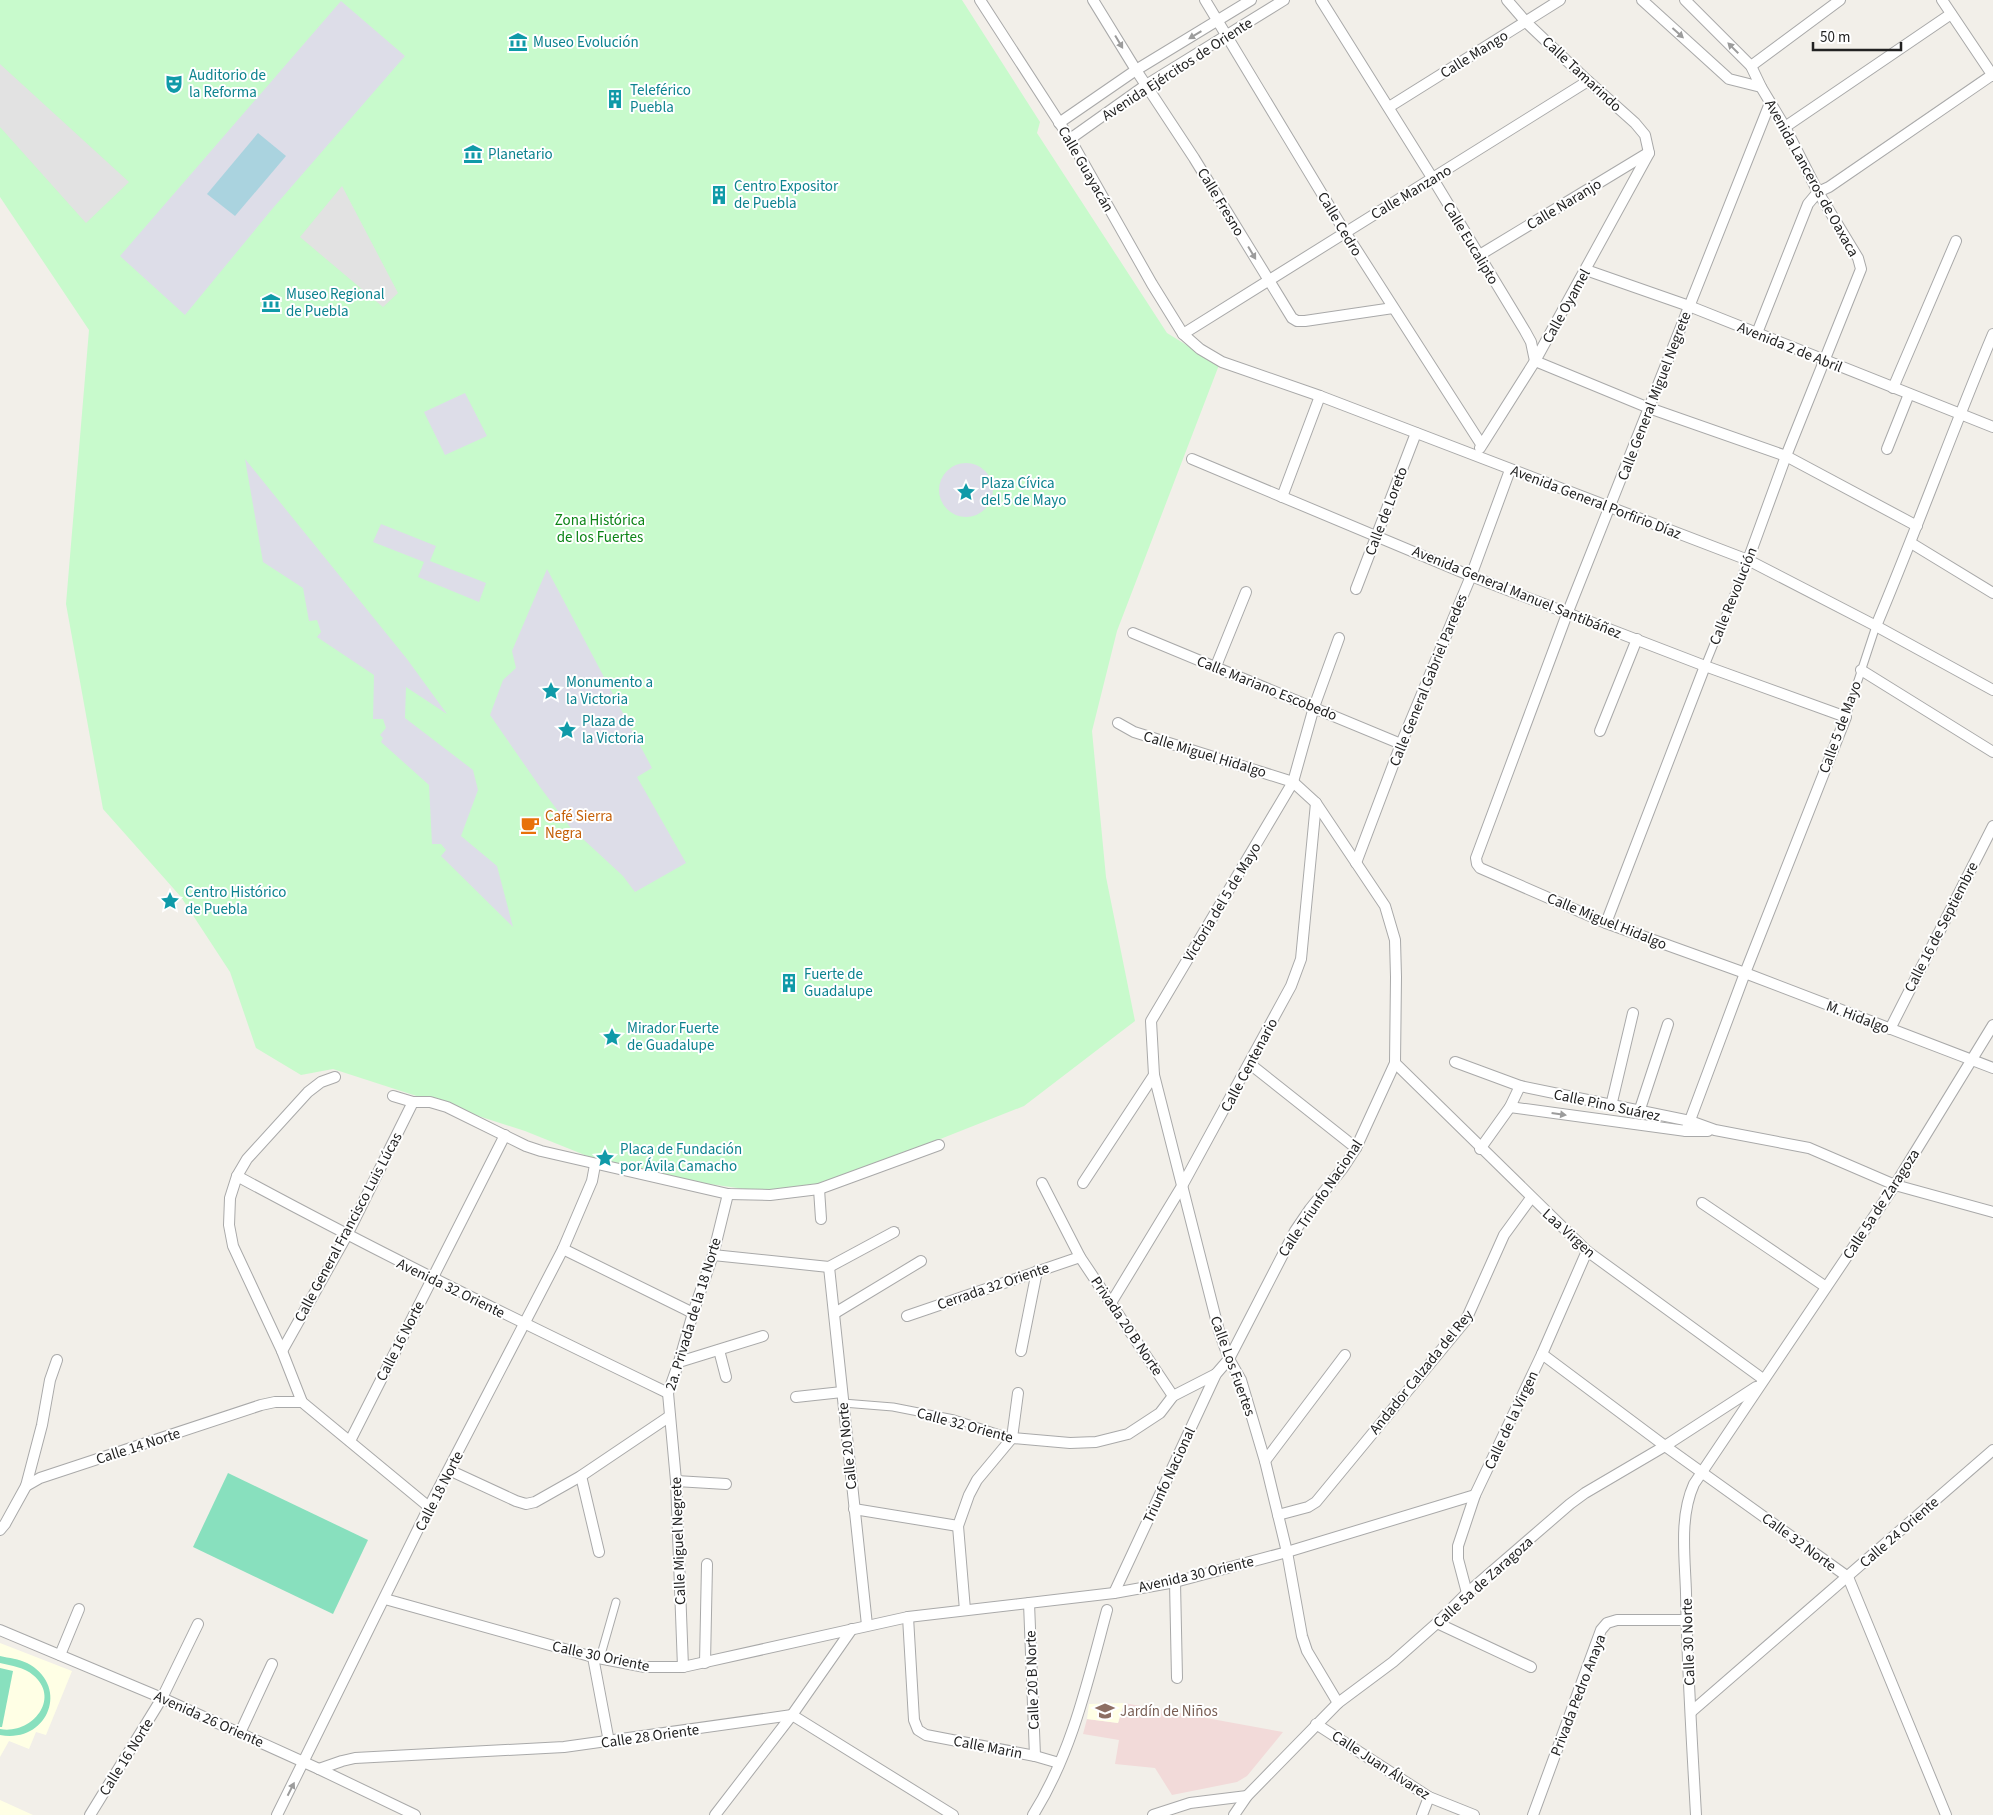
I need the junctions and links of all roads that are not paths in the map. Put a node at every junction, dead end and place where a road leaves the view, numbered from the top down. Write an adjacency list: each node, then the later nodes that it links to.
1 (980, 0): 25 (street, Calle Guayacán)
2 (1093, 0): 18 (street, Calle Fresno, one-way to 18)
3 (1205, 0): 14 (street, Calle Cedro)
4 (1251, 0): 14 (street, Avenida Ejércitos de Oriente)
5 (1284, 0): 16 (street, Avenida Ejércitos de Oriente)
6 (1321, 0): 24 (street, Calle Eucalipto)
7 (1507, 0): 15 (street, Calle Tamarindo)
8 (1560, 0): 15 (street, Calle Mango)
9 (1642, 0): 22 (street, Avenida Lanceros de Oaxaca, one-way to 22)
10 (1840, 0): 17 (street)
11 (1942, 0): 13 (street)
12 (1691, 2): 17 (street, Avenida Lanceros de Oaxaca, one-way to 12)
13 (1951, 14): 19 (street); 26 (street)
14 (1219, 20): 16 (street, Calle Cedro); 18 (street, Avenida Ejércitos de Oriente, one-way to 18)
15 (1526, 22): 20 (street, Calle Tamarindo); 24 (street, Calle Mango)
16 (1227, 36): 21 (street, Avenida Ejércitos de Oriente); 31 (street, Calle Cedro)
17 (1751, 66): 22 (street, Avenida Lanceros de Oaxaca)
18 (1136, 70): 21 (street, Calle Fresno); 25 (street, Avenida Ejércitos de Oriente)
19 (1993, 76): 30 (street)
20 (1588, 82): 28 (street, Calle Tamarindo); 29 (street, Calle Manzano)
21 (1146, 85): 27 (street, Avenida Ejércitos de Oriente); 36 (street, Calle Fresno, one-way to 36)
22 (1761, 87): 23 (street, Avenida Lanceros de Oaxaca)
23 (1770, 102): 26 (street, Avenida Lanceros de Oaxaca); 37 (street, Calle General Miguel Negrete)
24 (1389, 107): 29 (street, Calle Eucalipto)
25 (1059, 124): 27 (street, Calle Guayacán)
26 (1786, 127): 30 (street, Avenida Lanceros de Oaxaca)
27 (1070, 139): 41 (street, Calle Guayacán)
28 (1649, 152): 33 (street, Calle Naranjo); 35 (street, Calle Oyamel)
29 (1433, 179): 31 (street, Calle Manzano); 33 (street, Calle Eucalipto)
30 (1818, 192): 34 (street, Avenida Lanceros de Oaxaca); 39 (street)
31 (1345, 232): 36 (street, Calle Manzano); 38 (street, Calle Cedro)
32 (1956, 241): 44 (street)
33 (1478, 256): 43 (street, Calle Eucalipto)
34 (1861, 269): 42 (street, Calle Revolución)
35 (1586, 270): 37 (street, Avenida 2 de Abril); 43 (street, Calle Oyamel)
36 (1268, 280): 38 (street, Calle Fresno); 41 (street, Calle Manzano)
37 (1689, 306): 39 (street, Avenida 2 de Abril); 47 (street, Calle General Miguel Negrete)
38 (1393, 308): 51 (street, Calle Cedro)
39 (1757, 333): 42 (street, Avenida 2 de Abril)
40 (1993, 334): 48 (street, Calle 5 de Mayo)
41 (1186, 337): 46 (street, Avenida General Porfirio Díaz)
42 (1824, 360): 44 (street, Avenida 2 de Abril); 54 (street, Calle Revolución)
43 (1535, 361): 47 (street); 51 (street, Calle Oyamel)
44 (1893, 388): 45 (street, Avenida 2 de Abril)
45 (1909, 394): 48 (street, Avenida 2 de Abril); 52 (street)
46 (1320, 396): 50 (street, Avenida General Porfirio Díaz); 57 (street)
47 (1649, 408): 54 (street); 58 (street, Calle General Miguel Negrete)
48 (1959, 414): 49 (street, Avenida 2 de Abril); 59 (street, Calle 5 de Mayo)
49 (1993, 427)
50 (1416, 433): 53 (street, Avenida General Porfirio Díaz); 60 (street, Calle de Loreto)
51 (1481, 444): 53 (street, Calle Oyamel)
52 (1887, 449)
53 (1476, 456): 56 (street, Avenida General Porfirio Díaz)
54 (1786, 456): 59 (street); 62 (street, Calle Revolución)
55 (1192, 459): 57 (street, Avenida General Manuel Santibáñez)
56 (1510, 470): 58 (street, Avenida General Porfirio Díaz); 63 (street, Calle General Gabriel Paredes)
57 (1282, 497): 60 (street, Avenida General Manuel Santibáñez)
58 (1610, 507): 62 (street, Avenida General Porfirio Díaz); 67 (street, Calle General Miguel Negrete)
59 (1917, 526): 61 (street, Calle 5 de Mayo)
60 (1378, 536): 63 (street, Avenida General Manuel Santibáñez); 64 (street, Calle de Loreto)
61 (1911, 543): 66 (street); 68 (street, Calle 5 de Mayo)
62 (1748, 560): 68 (street, Avenida General Porfirio Díaz); 73 (street, Calle Revolución)
63 (1471, 576): 67 (street, Avenida General Manuel Santibáñez); 80 (street, Calle General Gabriel Paredes)
64 (1356, 589)
65 (1246, 592): 72 (street)
66 (1993, 592)
67 (1568, 614): 71 (street, Avenida General Manuel Santibáñez); 85 (street, Calle General Miguel Negrete)
68 (1876, 626): 74 (street, Calle 5 de Mayo); 75 (street, Avenida General Porfirio Díaz)
69 (1133, 633): 72 (street, Calle Mariano Escobedo)
70 (1339, 638): 76 (street)
71 (1637, 639): 73 (street, Avenida General Manuel Santibáñez); 79 (street)
72 (1216, 666): 76 (street, Calle Mariano Escobedo)
73 (1705, 666): 77 (street, Avenida General Manuel Santibáñez); 87 (street, Calle Revolución)
74 (1860, 670): 77 (street, Calle 5 de Mayo); 81 (street)
75 (1993, 690)
76 (1314, 707): 80 (street, Calle Mariano Escobedo); 82 (street)
77 (1846, 717): 88 (street, Calle 5 de Mayo)
78 (1118, 723): 82 (street, Calle Miguel Hidalgo)
79 (1600, 732)
80 (1401, 744): 86 (street, Calle General Gabriel Paredes)
81 (1993, 752)
82 (1294, 782): 83 (street); 90 (street, Victoria del 5 de Mayo)
83 (1316, 803): 86 (street); 97 (street, Calle Centenario)
84 (1993, 826): 93 (street, Calle 16 de Septiembre)
85 (1476, 858): 87 (street, Calle Miguel Hidalgo)
86 (1356, 862): 95 (street)
87 (1606, 923): 88 (street, Calle Miguel Hidalgo)
88 (1745, 973): 93 (street, M. Hidalgo); 109 (street, Calle 5 de Mayo)
89 (1633, 1013): 105 (street)
90 (1151, 1022): 99 (street, Calle Los Fuertes)
91 (1668, 1024): 107 (street)
92 (1993, 1025): 94 (street, Calle 5a de Zaragoza)
93 (1890, 1029): 94 (street, M. Hidalgo)
94 (1971, 1059): 98 (street, M. Hidalgo); 118 (street, Calle 5a de Zaragoza)
95 (1394, 1062): 112 (street, Calle Triunfo Nacional); 113 (street, Laa Virgen)
96 (1455, 1062): 101 (street, Calle Pino Suárez)
97 (1250, 1064): 112 (street); 119 (street, Calle Centenario)
98 (1993, 1068)
99 (1154, 1075): 117 (street); 119 (street, Calle Los Fuertes)
100 (335, 1077): 115 (street)
101 (1520, 1086): 103 (street, Calle Pino Suárez); 106 (street)
102 (393, 1096): 104 (street)
103 (1582, 1100): 105 (street, Calle Pino Suárez); 108 (street)
104 (413, 1102): 110 (street); 127 (street, Calle General Francisco Luis Lúcas)
105 (1611, 1106): 107 (street, Calle Pino Suárez)
106 (1510, 1107): 108 (street, Calle Pino Suárez, one-way to 108); 113 (street)
107 (1639, 1112): 109 (street, Calle Pino Suárez)
108 (1577, 1116): 109 (street, Calle Pino Suárez)
109 (1688, 1126): 118 (street, Calle Pino Suárez)
110 (504, 1135): 114 (street); 135 (street, Calle 16 Norte)
111 (939, 1145): 120 (street)
112 (1356, 1148): 148 (street, Calle Triunfo Nacional)
113 (1480, 1148): 122 (street, Laa Virgen)
114 (595, 1165): 121 (street); 128 (street, Calle 18 Norte)
115 (237, 1176): 127 (street, Avenida 32 Oriente); 144 (street)
116 (1042, 1183): 131 (street, Privada 20 B Norte)
117 (1083, 1183)
118 (1895, 1185): 124 (street, Calle Pino Suárez); 136 (street, Calle 5a de Zaragoza)
119 (1182, 1186): 137 (street, Calle Centenario); 148 (street, Calle Los Fuertes)
120 (819, 1189): 121 (street); 125 (street)
121 (728, 1194): 130 (street, 2a. Privada de la 18 Norte)
122 (1531, 1198): 129 (street, Laa Virgen); 176 (street, Andador Calzada del Rey)
123 (1702, 1203): 136 (street)
124 (1993, 1212)
125 (821, 1219)
126 (894, 1232): 133 (street)
127 (347, 1236): 135 (street, Avenida 32 Oriente); 144 (street, Calle General Francisco Luis Lúcas)
128 (562, 1249): 138 (street); 141 (street, Calle 18 Norte)
129 (1587, 1251): 147 (street, Calle de la Virgen); 153 (street, Laa Virgen)
130 (713, 1255): 133 (street); 138 (street, 2a. Privada de la 18 Norte)
131 (1080, 1257): 134 (street, Cerrada 32 Oriente); 137 (street, Privada 20 B Norte)
132 (921, 1261): 139 (street)
133 (829, 1267): 139 (street, Calle 20 Norte)
134 (1037, 1272): 140 (street, Cerrada 32 Oriente); 145 (street)
135 (432, 1278): 141 (street, Avenida 32 Oriente); 163 (street, Calle 16 Norte)
136 (1826, 1287): 153 (street, Calle 5a de Zaragoza)
137 (1111, 1303): 158 (street, Privada 20 B Norte)
138 (693, 1312): 150 (street, 2a. Privada de la 18 Norte)
139 (835, 1313): 154 (street, Calle 20 Norte)
140 (907, 1316)
141 (524, 1324): 156 (street, Avenida 32 Oriente); 167 (street, Calle 18 Norte)
142 (763, 1336): 143 (street)
143 (719, 1350): 150 (street); 152 (street)
144 (282, 1351): 159 (street)
145 (1021, 1351)
146 (1345, 1354): 166 (street)
147 (1542, 1354): 164 (street, Calle 32 Norte); 173 (street, Calle de la Virgen)
148 (1229, 1359): 151 (street, Triunfo Nacional); 166 (street, Calle Los Fuertes)
149 (58, 1360): 172 (street)
150 (679, 1362): 156 (street, 2a. Privada de la 18 Norte)
151 (1216, 1374): 158 (street, Calle 32 Oriente); 184 (street, Triunfo Nacional)
152 (726, 1377)
153 (1762, 1381): 164 (street, Calle 5a de Zaragoza); 168 (street, Calle 30 Norte)
154 (842, 1392): 157 (street); 160 (street, Calle 20 Norte)
155 (1018, 1393): 162 (street)
156 (668, 1394): 161 (street, 2a. Privada de la 18 Norte)
157 (796, 1396)
158 (1173, 1396): 162 (street, Calle 32 Oriente)
159 (302, 1402): 163 (street); 172 (street, Calle 14 Norte)
160 (843, 1403): 162 (street, Calle 32 Oriente); 175 (street, Calle 20 Norte)
161 (670, 1416): 169 (street); 170 (street, Calle Miguel Negrete)
162 (1012, 1438): 177 (street)
163 (350, 1441): 174 (street)
164 (1665, 1446): 168 (street, Calle 32 Norte); 185 (street, Calle 5a de Zaragoza)
165 (1993, 1450): 182 (street, Calle 24 Oriente)
166 (1265, 1461): 176 (street, Calle Los Fuertes)
167 (449, 1470): 169 (street); 174 (street, Calle 18 Norte)
168 (1702, 1472): 182 (street, Calle 32 Norte); 193 (street, Calle 30 Norte)
169 (582, 1476): 179 (street)
170 (676, 1481): 171 (street); 203 (street, Calle Miguel Negrete)
171 (726, 1484)
172 (26, 1486): 178 (street)
173 (1475, 1495): 180 (street, Avenida 30 Oriente); 185 (street, Calle de la Virgen)
174 (429, 1507): 186 (street, Calle 18 Norte)
175 (854, 1509): 177 (street); 196 (street, Calle 20 Norte)
176 (1278, 1515): 180 (street, Calle Los Fuertes)
177 (958, 1526): 190 (street)
178 (0, 1530)
179 (599, 1552)
180 (1287, 1552): 183 (street, Avenida 30 Oriente); 207 (street, Calle Los Fuertes)
181 (707, 1564): 201 (street)
182 (1848, 1577): 208 (street, Calle 24 Oriente); 231 (street, Calle 32 Norte)
183 (1174, 1582): 184 (street, Avenida 30 Oriente); 205 (street)
184 (1114, 1593): 188 (street, Avenida 30 Oriente)
185 (1467, 1593): 194 (street, Calle 5a de Zaragoza)
186 (385, 1599): 200 (street, Calle 30 Oriente); 214 (street, Calle 18 Norte)
187 (616, 1602): 200 (street)
188 (1028, 1603): 190 (street, Avenida 30 Oriente); 213 (street, Calle 20 B Norte)
189 (79, 1609): 199 (street)
190 (965, 1610): 192 (street, Avenida 30 Oriente)
191 (1107, 1610): 215 (street)
192 (908, 1617): 196 (street, Calle 30 Oriente); 213 (street, Calle Marin)
193 (1686, 1620): 208 (street, Calle 30 Norte); 229 (street, Privada Pedro Anaya)
194 (1436, 1623): 204 (street); 207 (street, Calle 5a de Zaragoza)
195 (198, 1624): 206 (street, Calle 16 Norte)
196 (867, 1625): 198 (street, Calle 30 Oriente)
197 (0, 1630): 199 (street, Avenida 26 Oriente)
198 (852, 1630): 201 (street, Calle 30 Oriente); 209 (street)
199 (60, 1655): 206 (street, Avenida 26 Oriente)
200 (597, 1657): 203 (street, Calle 30 Oriente); 212 (street)
201 (705, 1663): 203 (street, Calle 30 Oriente)
202 (272, 1664): 211 (street)
203 (683, 1667)
204 (1531, 1667)
205 (1177, 1678)
206 (162, 1698): 211 (street, Avenida 26 Oriente); 219 (street, Calle 16 Norte)
207 (1338, 1703): 210 (street, Calle 5a de Zaragoza)
208 (1691, 1712): 230 (street, Calle 30 Norte)
209 (792, 1715): 212 (street, Calle 28 Oriente); 222 (street); 223 (street)
210 (1316, 1724): 217 (street, Calle 5a de Zaragoza); 218 (street, Calle Juan Álvarez)
211 (240, 1733): 214 (street, Avenida 26 Oriente)
212 (609, 1742): 216 (street, Calle 28 Oriente)
213 (1035, 1756): 215 (street, Calle Marin)
214 (304, 1763): 216 (street, Avenida 26 Oriente); 220 (street, Calle 18 Norte, one-way to 214)
215 (1058, 1763): 224 (street)
216 (319, 1769): 221 (street, Avenida 26 Oriente)
217 (1247, 1796): 225 (street); 226 (street, Calle 5a de Zaragoza)
218 (1429, 1797): 227 (street); 228 (street, Calle Juan Álvarez)
219 (90, 1815)
220 (277, 1815)
221 (415, 1815)
222 (715, 1815)
223 (953, 1815)
224 (1033, 1815)
225 (1153, 1815)
226 (1234, 1815)
227 (1422, 1815)
228 (1474, 1815)
229 (1533, 1815)
230 (1696, 1815)
231 (1946, 1815)

